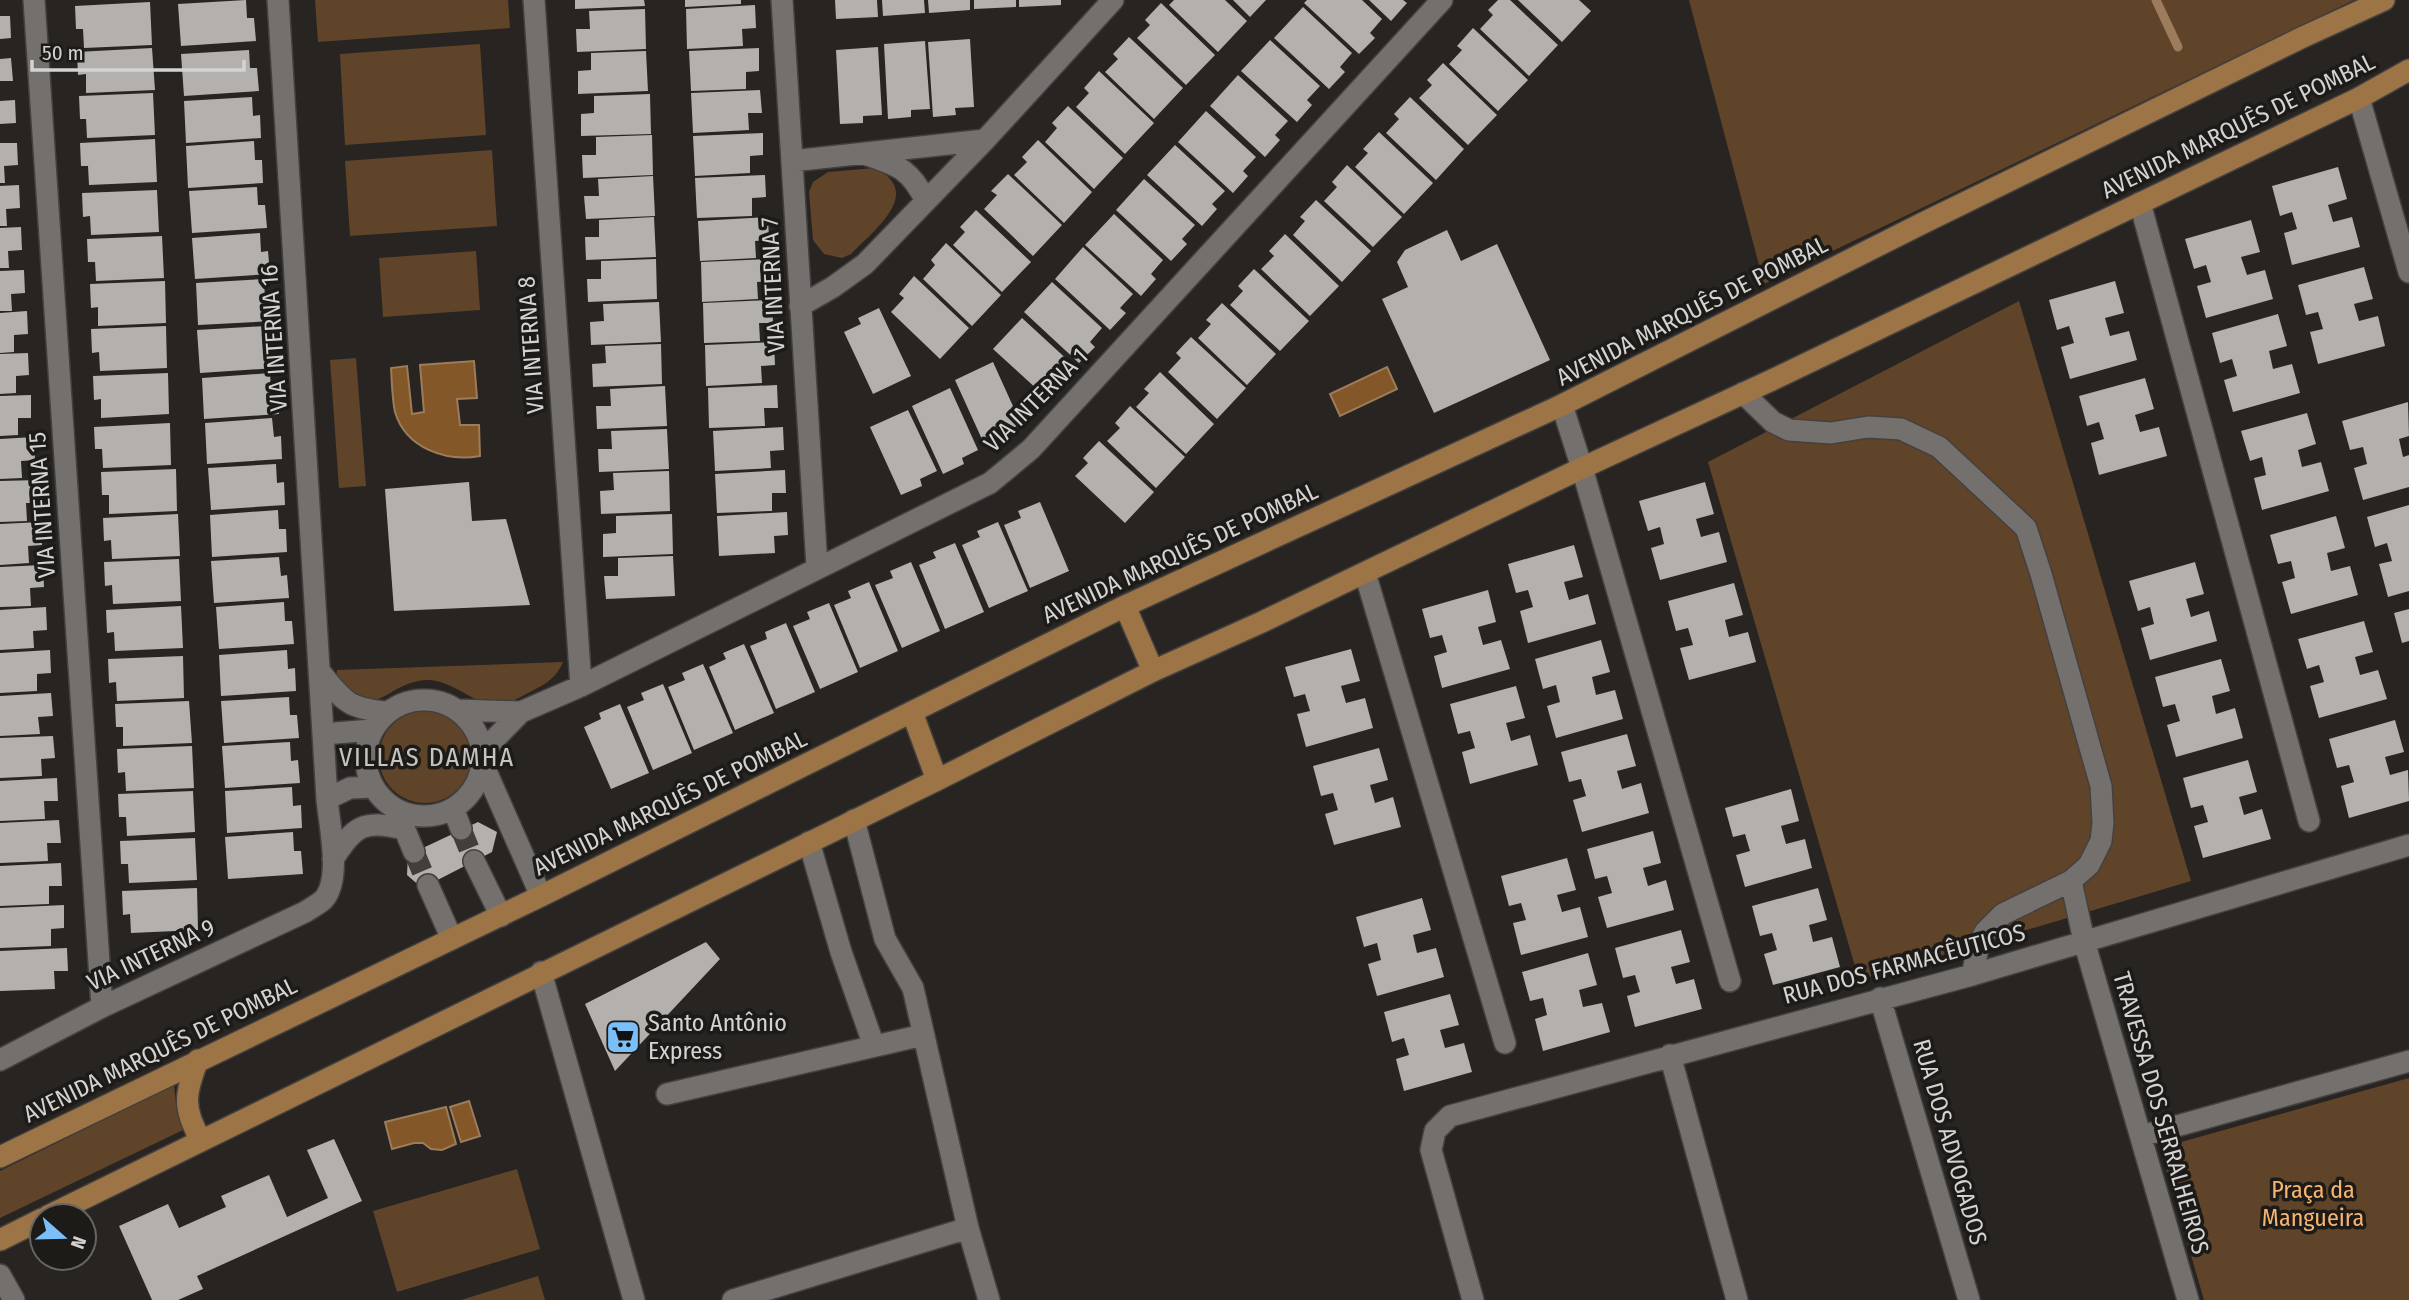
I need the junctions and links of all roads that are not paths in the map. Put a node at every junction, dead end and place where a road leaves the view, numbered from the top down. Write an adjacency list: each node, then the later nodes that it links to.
1 (34, 0): 57 (street, VIA INTERNA 15)
2 (278, 0): 24 (street, VIA INTERNA 16)
3 (534, 0): 25 (street, VIA INTERNA 8)
4 (782, 0): 12 (street, VIA INTERNA 7)
5 (1113, 0): 10 (street)
6 (1442, 0): 20 (street, VIA INTERNA 1)
7 (2384, 0): 18 (main road, AVENIDA MARQUÊS DE POMBAL)
8 (2409, 70): 9 (main road, AVENIDA MARQUÊS DE POMBAL)
9 (2359, 98): 14 (main road, AVENIDA MARQUÊS DE POMBAL); 15 (street)
10 (985, 139): 11 (street); 13 (street)
11 (859, 152): 12 (street); 13 (street)
12 (792, 161): 16 (street, VIA INTERNA 7)
13 (926, 201): 16 (street)
14 (2140, 203): 17 (main road, AVENIDA MARQUÊS DE POMBAL); 39 (street)
15 (2409, 272)
16 (800, 306): 20 (street, VIA INTERNA 7)
17 (1743, 393): 19 (main road, AVENIDA MARQUÊS DE POMBAL); 46 (street)
18 (1562, 405): 19 (street); 22 (main road, AVENIDA MARQUÊS DE POMBAL)
19 (1582, 468): 21 (main road, AVENIDA MARQUÊS DE POMBAL); 55 (street)
20 (817, 567): 25 (street, VIA INTERNA 1)
21 (1365, 573): 23 (main road, AVENIDA MARQUÊS DE POMBAL); 59 (street)
22 (1125, 606): 23 (main road); 29 (main road, AVENIDA MARQUÊS DE POMBAL)
23 (1153, 671): 33 (main road, AVENIDA MARQUÊS DE POMBAL)
24 (320, 672): 27 (street); 31 (street, VIA INTERNA 16)
25 (581, 686): 28 (street, VIA INTERNA 1)
26 (457, 710): 27 (street); 28 (street); 32 (street)
27 (385, 712): 30 (street)
28 (522, 712): 32 (street)
29 (912, 712): 33 (main road); 48 (main road, AVENIDA MARQUÊS DE POMBAL)
30 (372, 730): 31 (street); 34 (street)
31 (324, 734): 35 (street, VIA INTERNA 16)
32 (482, 757): 36 (street); 48 (street)
33 (937, 780): 38 (main road, AVENIDA MARQUÊS DE POMBAL)
34 (373, 787): 35 (street); 37 (street)
35 (327, 799): 44 (street, VIA INTERNA 16)
36 (453, 808): 37 (street); 40 (street)
37 (400, 819): 43 (street); 44 (street)
38 (854, 820): 41 (main road, AVENIDA MARQUÊS DE POMBAL); 58 (street)
39 (2309, 821)
40 (461, 829)
41 (809, 842): 53 (main road, AVENIDA MARQUÊS DE POMBAL); 60 (street)
42 (2409, 845): 52 (street, RUA DOS FARMACÊUTICOS)
43 (414, 852)
44 (333, 859): 49 (street, VIA INTERNA 16)
45 (474, 861): 50 (street)
46 (2071, 881): 52 (street, TRAVESSA DOS SERRALHEIROS); 54 (street)
47 (428, 885): 51 (street)
48 (541, 896): 50 (main road, AVENIDA MARQUÊS DE POMBAL)
49 (324, 898): 57 (street, VIA INTERNA 9)
50 (501, 916): 51 (main road, AVENIDA MARQUÊS DE POMBAL)
51 (452, 939): 63 (main road, AVENIDA MARQUÊS DE POMBAL)
52 (2084, 941): 54 (street, RUA DOS FARMACÊUTICOS); 66 (street, TRAVESSA DOS SERRALHEIROS)
53 (541, 972): 67 (main road, AVENIDA MARQUÊS DE POMBAL); 75 (street)
54 (1972, 975): 56 (street, RUA DOS FARMACÊUTICOS)
55 (1730, 981)
56 (1880, 998): 61 (street, RUA DOS FARMACÊUTICOS); 80 (street, RUA DOS ADVOGADOS)
57 (102, 1007): 62 (street, VIA INTERNA 9)
58 (923, 1035): 60 (street); 71 (street)
59 (1504, 1042)
60 (874, 1046): 65 (street)
61 (1670, 1055): 78 (street, RUA DOS FARMACÊUTICOS); 79 (street)
62 (0, 1060)
63 (198, 1060): 67 (main road); 68 (main road, AVENIDA MARQUÊS DE POMBAL)
64 (2409, 1061): 66 (street)
65 (667, 1094)
66 (2141, 1136): 81 (street, TRAVESSA DOS SERRALHEIROS)
67 (201, 1140): 69 (main road, AVENIDA MARQUÊS DE POMBAL)
68 (0, 1157)
69 (76, 1202)
70 (28, 1226): 72 (main road)
71 (968, 1228): 76 (street); 77 (street)
72 (0, 1240)
73 (0, 1275): 74 (street)
74 (11, 1299)
75 (634, 1300)
76 (733, 1300)
77 (989, 1300)
78 (1473, 1300)
79 (1737, 1300)
80 (1969, 1300)
81 (2188, 1300)

